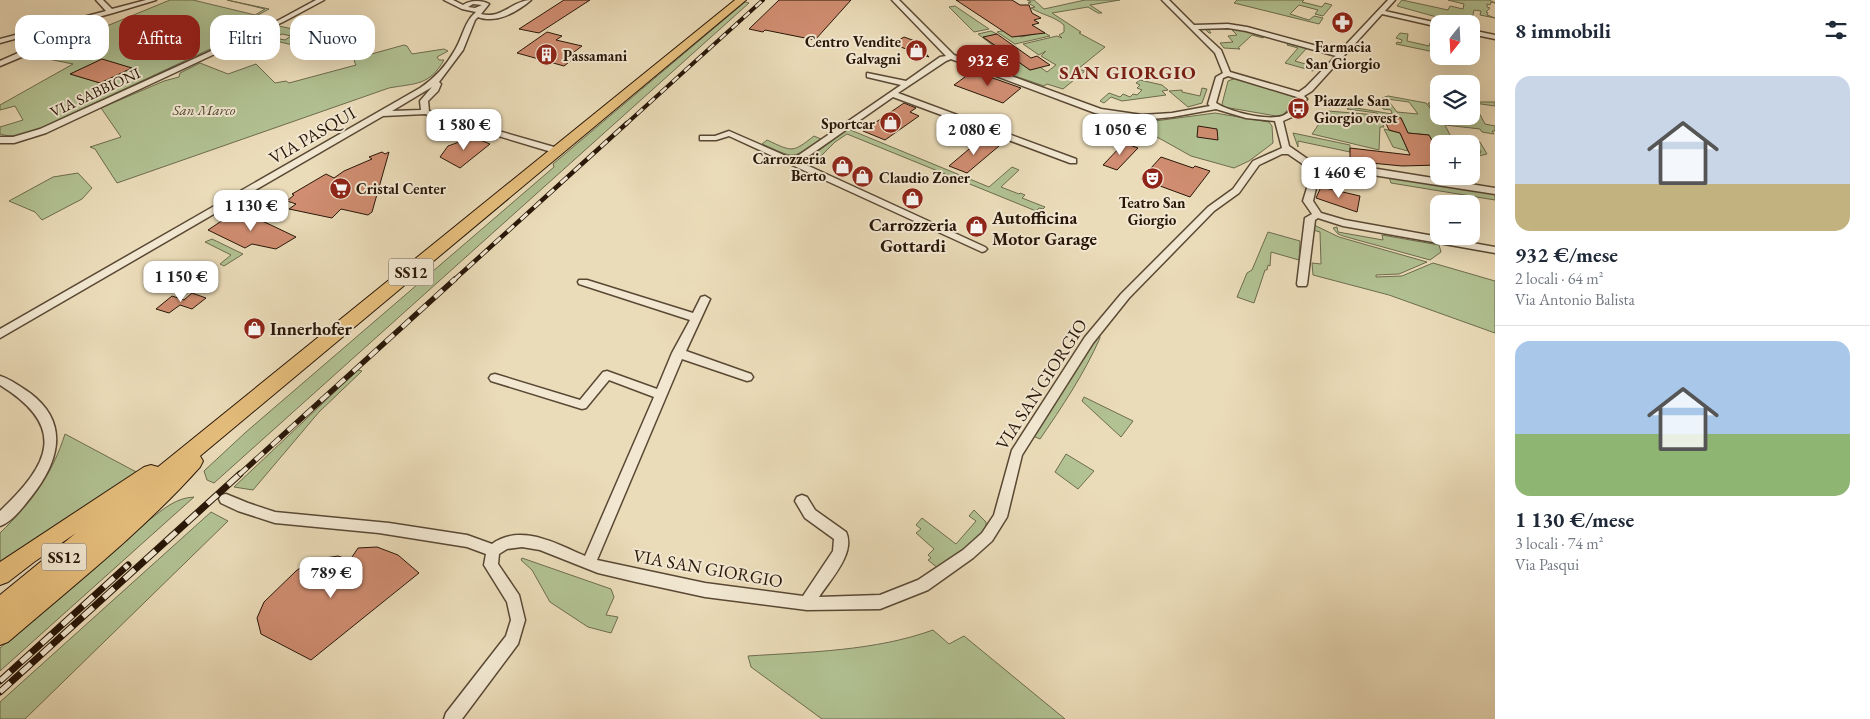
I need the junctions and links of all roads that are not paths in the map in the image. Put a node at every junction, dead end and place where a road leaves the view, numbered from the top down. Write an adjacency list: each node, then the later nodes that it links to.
1 (99, 0): 13 (street)
2 (153, 0): 13 (street)
3 (305, 0): 9 (street)
4 (528, 0): 16 (street)
5 (741, 0): 40 (main road, SS12)
6 (895, 0): 25 (street)
7 (1164, 0): 18 (street)
8 (1392, 0): 14 (street)
9 (319, 1): 39 (street, VIA SABBIONI)
10 (450, 1): 12 (street)
11 (486, 4): 12 (street); 12 (street); 16 (street)
12 (471, 5): 16 (street)
13 (111, 12): 15 (street)
14 (1381, 12): 17 (street); 23 (street)
15 (100, 15)
16 (474, 17): 29 (street)
17 (1430, 23)
18 (1194, 27): 23 (street); 27 (street)
19 (1480, 34): 21 (street)
20 (15, 37): 22 (street)
21 (1495, 37)
22 (0, 41)
23 (1340, 55): 32 (street)
24 (15, 57): 26 (street)
25 (951, 57): 30 (street); 34 (street)
26 (0, 64)
27 (1227, 74): 32 (street); 34 (street)
28 (870, 75): 30 (street)
29 (439, 79): 33 (street, VIA PASQUI); 35 (street)
30 (907, 84): 31 (street)
31 (893, 94): 42 (street); 43 (street)
32 (1300, 95): 37 (street)
33 (405, 100): 35 (street); 36 (street, VIA PASQUI)
34 (1216, 107): 37 (street)
35 (425, 112): 36 (street); 40 (street)
36 (381, 114): 53 (street, VIA PASQUI)
37 (1279, 119): 41 (street)
38 (703, 138): 43 (street)
39 (0, 140)
40 (558, 151): 59 (main road, SS12)
41 (1289, 151): 44 (street); 66 (street, VIA SAN GIORGIO)
42 (1073, 161)
43 (794, 162): 47 (street)
44 (1308, 163): 45 (street); 46 (street)
45 (1495, 191)
46 (1320, 215): 48 (street); 50 (street)
47 (982, 249)
48 (1495, 250)
49 (583, 282): 52 (street)
50 (1302, 284)
51 (705, 299): 52 (street)
52 (696, 318): 54 (street)
53 (0, 334)
54 (678, 354): 55 (street); 58 (street)
55 (747, 377)
56 (495, 378): 58 (street)
57 (0, 380): 62 (street)
58 (660, 396): 64 (street)
59 (213, 435): 65 (main road); 67 (main road, SS12); 68 (main road)
60 (226, 499): 63 (street)
61 (802, 501): 66 (street)
62 (0, 520)
63 (493, 551): 64 (street, VIA SAN GIORGIO); 69 (street)
64 (589, 563): 66 (street, VIA SAN GIORGIO)
65 (0, 575)
66 (807, 603)
67 (0, 609)
68 (0, 634)
69 (452, 719)

